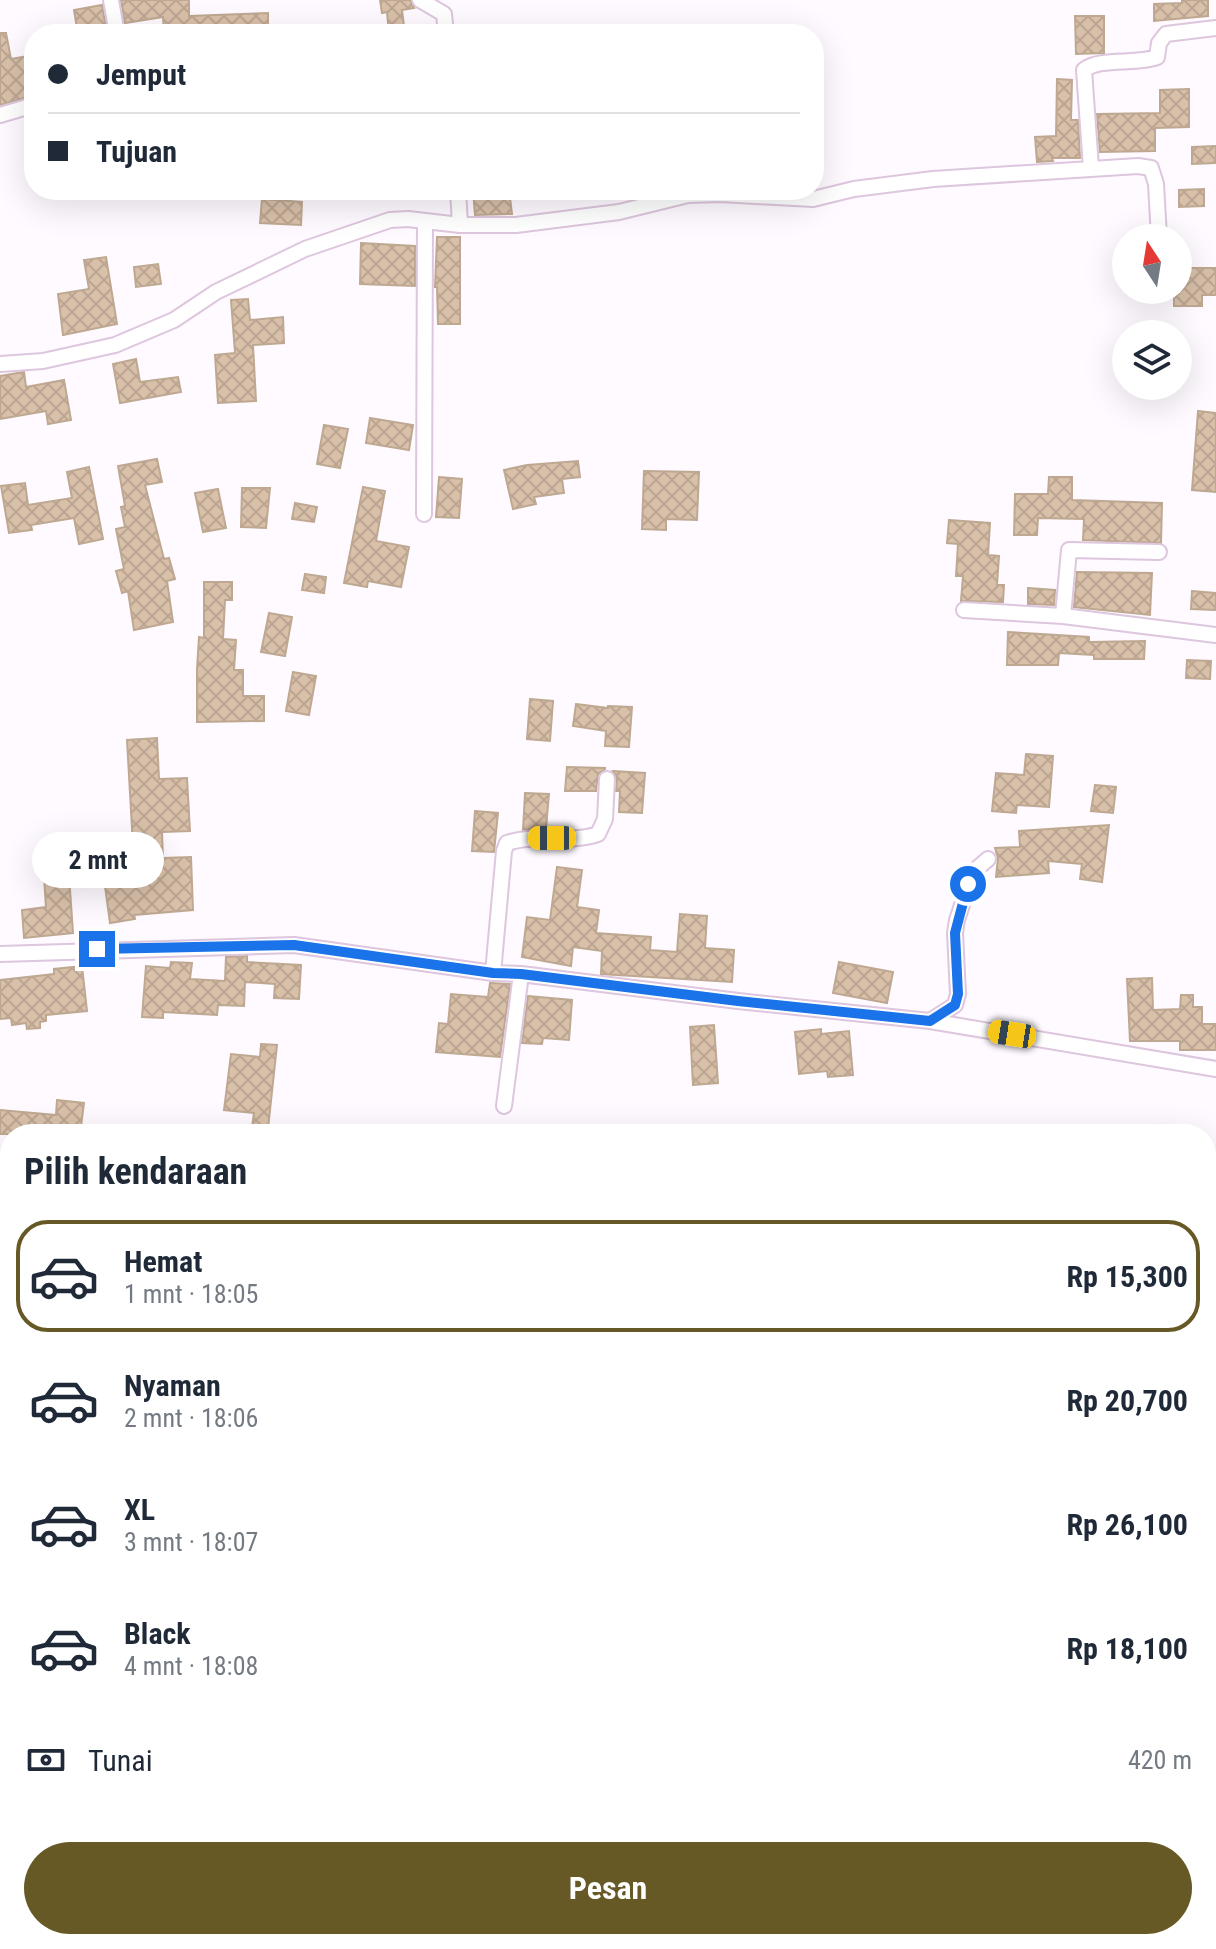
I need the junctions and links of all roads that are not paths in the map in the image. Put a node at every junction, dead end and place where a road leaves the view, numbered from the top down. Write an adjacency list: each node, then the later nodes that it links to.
1 (111, 0): 3 (street)
2 (420, 0): 4 (street)
3 (115, 24)
4 (445, 24)
5 (1216, 28): 8 (street)
6 (24, 108): 7 (street)
7 (0, 115)
8 (1091, 168): 9 (street); 13 (street)
9 (824, 196)
10 (459, 200): 14 (street)
11 (671, 200): 14 (street)
12 (425, 221): 14 (street); 15 (street); 16 (street)
13 (1158, 224)
14 (460, 225)
15 (0, 364)
16 (424, 514)
17 (1159, 552): 19 (street)
18 (964, 610): 19 (street)
19 (1063, 616): 20 (street)
20 (1216, 635)
21 (607, 779): 24 (street)
22 (988, 859): 26 (street)
23 (0, 954): 24 (street)
24 (493, 973): 25 (street)
25 (521, 974): 26 (street); 28 (street)
26 (930, 1021): 27 (street)
27 (1216, 1069)
28 (504, 1106)

